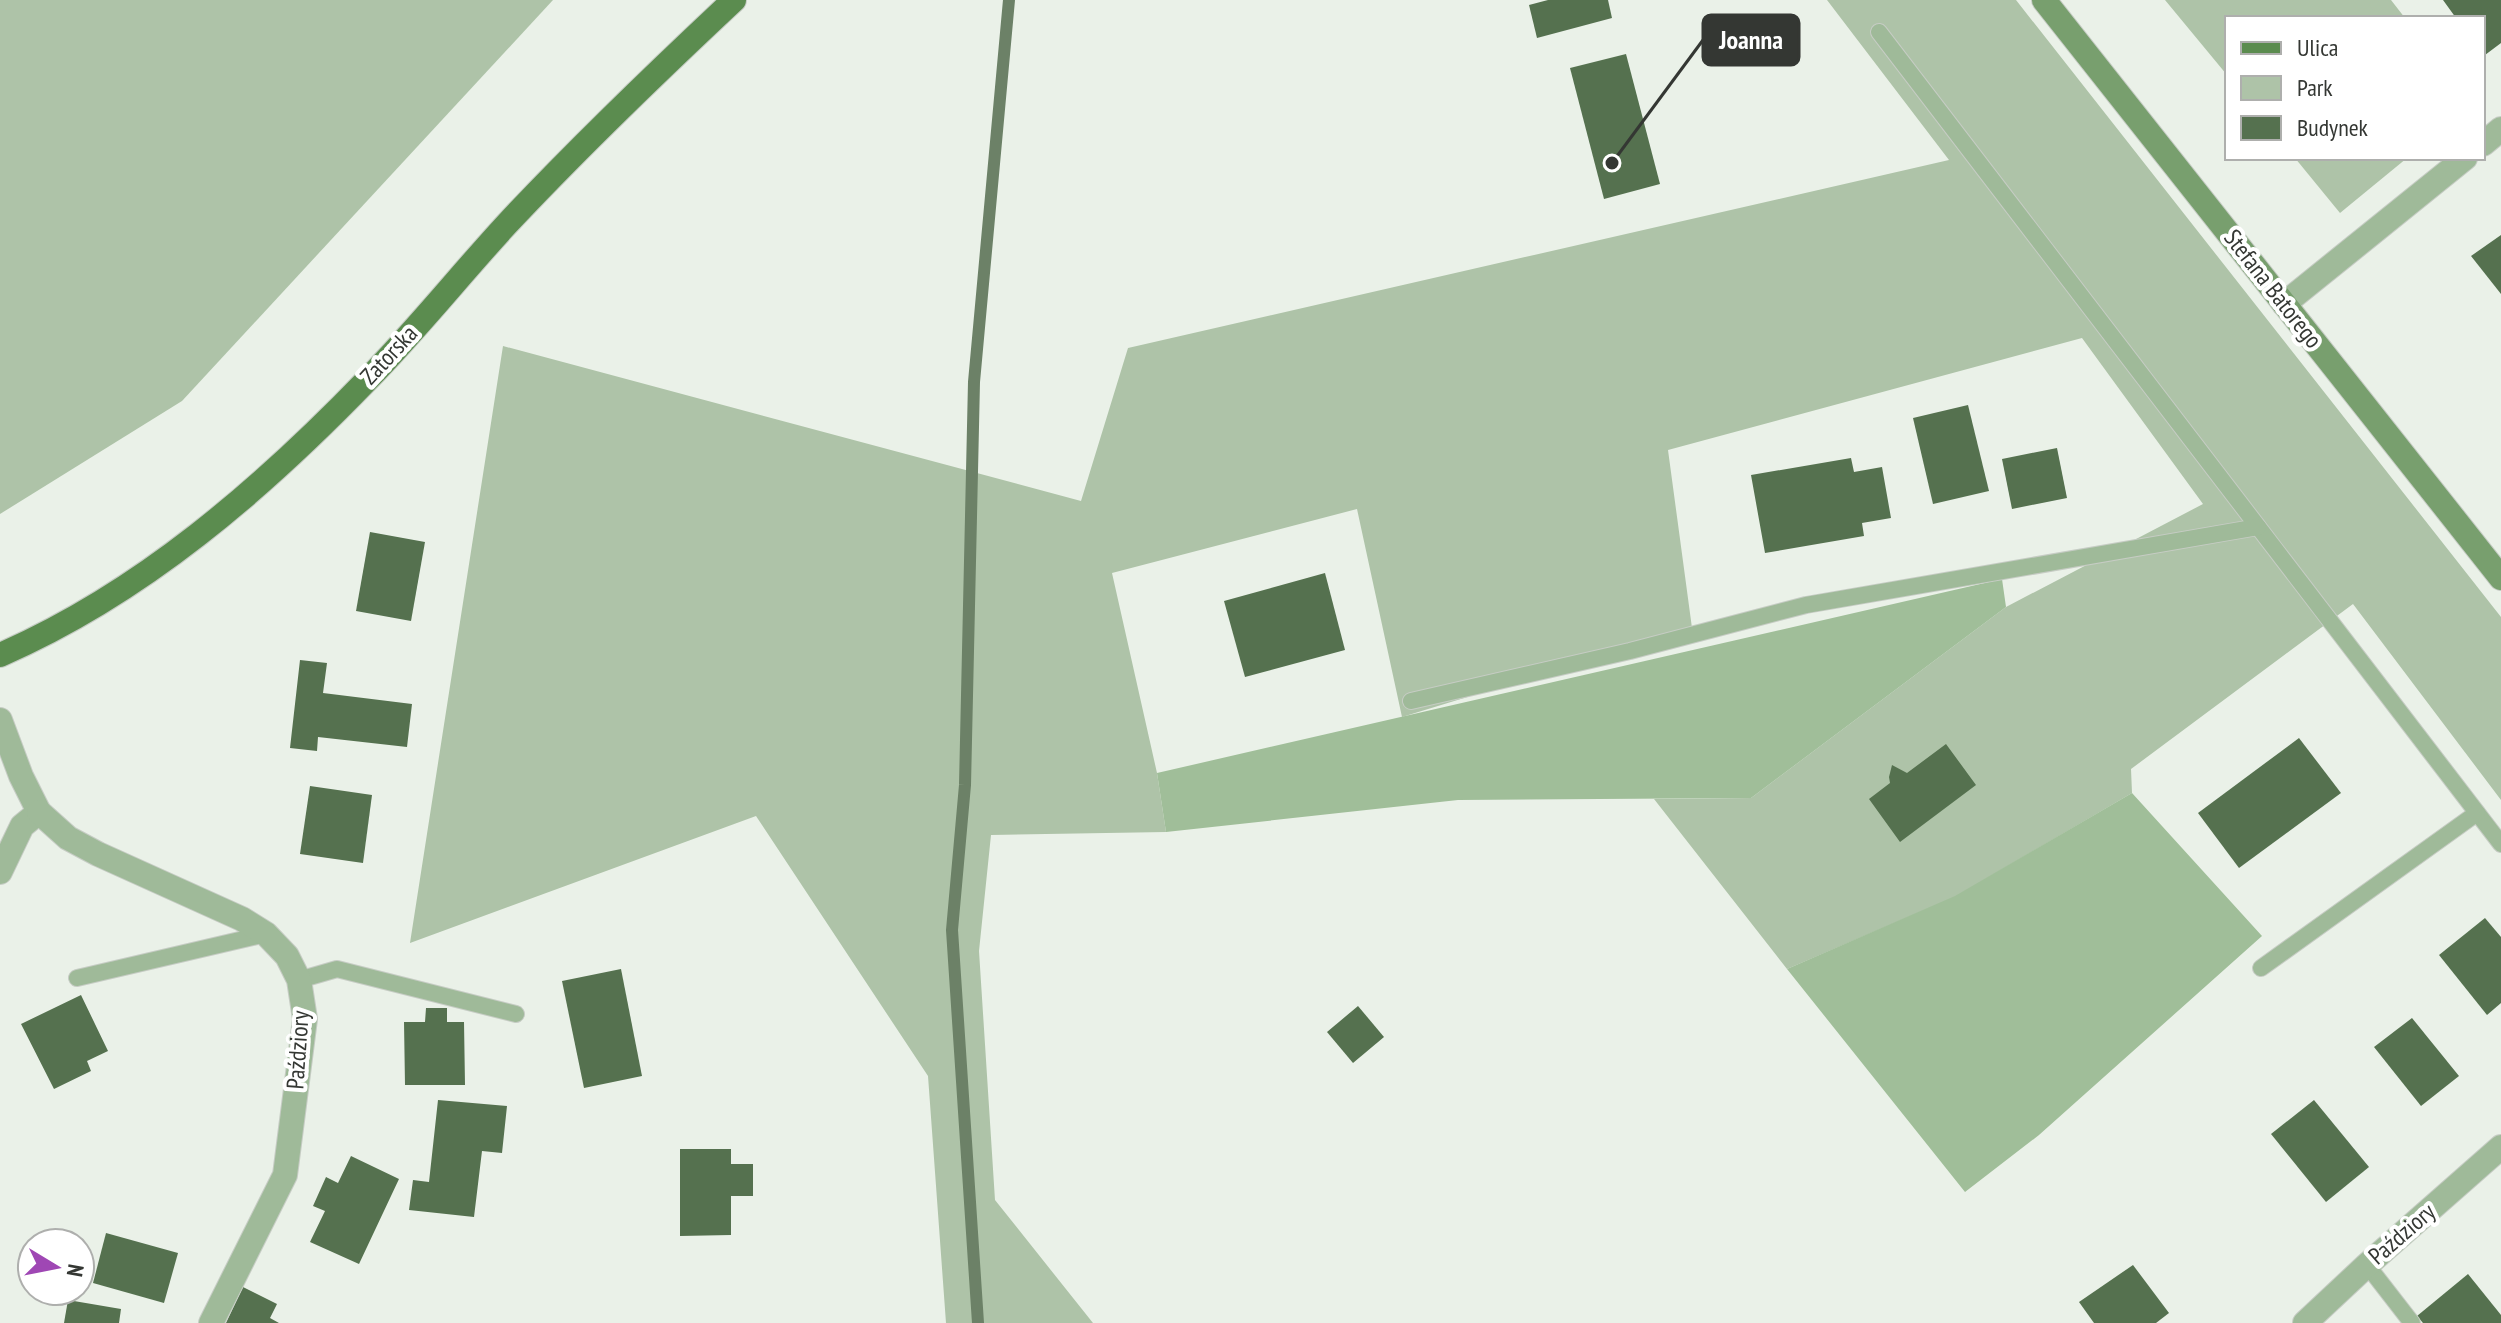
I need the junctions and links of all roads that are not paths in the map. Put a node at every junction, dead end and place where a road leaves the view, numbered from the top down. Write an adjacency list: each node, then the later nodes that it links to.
1 (734, 0): 10 (main road, Zatorska)
2 (2044, 0): 7 (street, Stefana Batorego)
3 (1879, 32): 8 (lane)
4 (2501, 129): 5 (street)
5 (2485, 142)
6 (2463, 160): 7 (street)
7 (2284, 304): 9 (street, Stefana Batorego)
8 (2258, 527): 11 (lane); 14 (lane)
9 (2501, 578)
10 (0, 655)
11 (1411, 701)
12 (0, 720): 13 (street)
13 (39, 812): 16 (street); 17 (street, Paździory)
14 (2477, 813): 15 (lane); 18 (lane)
15 (2501, 844)
16 (0, 872)
17 (266, 934): 19 (lane); 20 (street, Paździory)
18 (2261, 968)
19 (77, 978)
20 (299, 980): 21 (lane); 24 (street, Paździory)
21 (516, 1014)
22 (2501, 1147): 23 (street, Paździory)
23 (2367, 1265): 25 (street, Paździory); 26 (lane)
24 (211, 1323)
25 (2305, 1323)
26 (2412, 1323)

